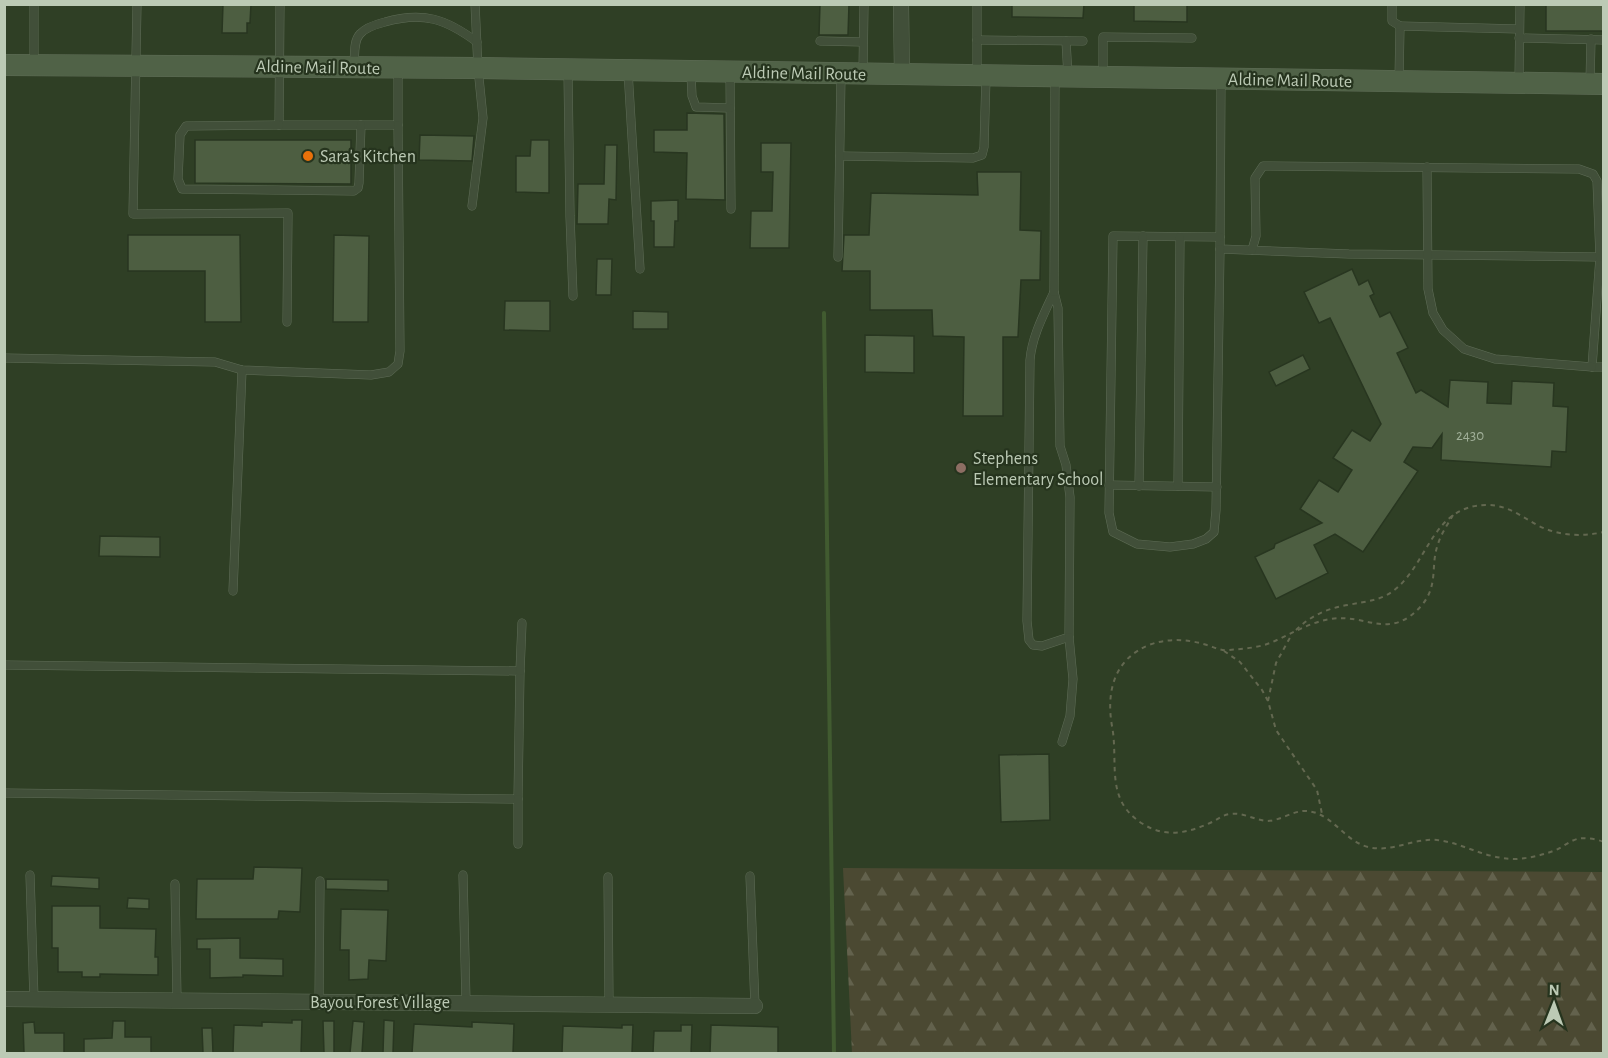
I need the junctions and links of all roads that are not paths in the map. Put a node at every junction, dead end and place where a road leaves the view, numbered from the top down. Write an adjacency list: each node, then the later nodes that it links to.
1 (34, 4): 25 (lane)
2 (137, 4): 26 (lane)
3 (280, 4): 27 (lane)
4 (475, 4): 22 (lane)
5 (864, 4): 23 (lane)
6 (901, 4): 37 (street)
7 (977, 4): 17 (lane)
8 (1392, 4): 10 (lane)
9 (1520, 4): 11 (lane)
10 (1400, 26): 11 (lane); 42 (lane)
11 (1520, 28): 15 (lane)
12 (1596, 29): 18 (lane)
13 (1576, 30): 16 (lane)
14 (1192, 38): 40 (lane)
15 (1520, 38): 16 (lane); 43 (lane)
16 (1576, 39): 18 (lane)
17 (977, 40): 20 (lane); 38 (lane)
18 (1597, 40): 44 (lane)
19 (820, 41): 23 (lane)
20 (1066, 41): 21 (lane); 39 (lane)
21 (1083, 41)
22 (477, 42): 28 (lane); 30 (lane)
23 (863, 42): 36 (lane)
24 (4, 65): 25 (main road, Aldine Mail Route)
25 (34, 65): 26 (main road, Aldine Mail Route)
26 (136, 65): 27 (main road, Aldine Mail Route); 64 (lane)
27 (279, 66): 28 (main road, Aldine Mail Route); 46 (lane)
28 (353, 67): 29 (main road, Aldine Mail Route)
29 (398, 68): 30 (main road, Aldine Mail Route); 48 (lane)
30 (478, 68): 31 (main road, Aldine Mail Route); 51 (lane)
31 (568, 70): 32 (main road, Aldine Mail Route); 63 (lane)
32 (628, 71): 33 (main road, Aldine Mail Route); 61 (lane)
33 (691, 72): 34 (main road, Aldine Mail Route); 45 (lane)
34 (730, 72): 35 (main road, Aldine Mail Route); 45 (lane)
35 (842, 74): 36 (main road, Aldine Mail Route); 49 (lane)
36 (863, 74): 37 (main road, Aldine Mail Route)
37 (902, 75): 38 (main road, Aldine Mail Route)
38 (982, 76): 39 (main road, Aldine Mail Route); 49 (lane)
39 (1062, 78): 40 (main road, Aldine Mail Route); 62 (lane)
40 (1103, 78): 41 (main road, Aldine Mail Route)
41 (1221, 80): 42 (main road, Aldine Mail Route); 55 (lane)
42 (1399, 82): 43 (main road, Aldine Mail Route)
43 (1520, 83): 44 (main road, Aldine Mail Route)
44 (1597, 84)
45 (730, 108): 52 (lane)
46 (279, 125): 47 (lane); 47 (lane)
47 (361, 125): 48 (lane)
48 (398, 125): 68 (lane)
49 (840, 156): 59 (lane)
50 (1428, 167): 57 (lane); 58 (lane); 60 (lane)
51 (471, 206)
52 (731, 209)
53 (1143, 236): 54 (lane); 69 (lane); 70 (lane)
54 (1180, 237): 55 (lane); 71 (lane)
55 (1220, 237): 56 (lane)
56 (1220, 249): 57 (lane); 72 (lane)
57 (1252, 250): 58 (lane)
58 (1429, 255): 60 (lane); 66 (lane)
59 (838, 257)
60 (1599, 257): 66 (lane)
61 (640, 269)
62 (1054, 292): 75 (lane); 75 (lane)
63 (573, 296)
64 (287, 322)
65 (4, 358): 68 (lane)
66 (1592, 367): 67 (lane)
67 (1604, 367)
68 (242, 370): 73 (lane)
69 (1109, 485): 70 (lane); 72 (lane)
70 (1139, 486): 71 (lane)
71 (1178, 486): 72 (lane)
72 (1217, 487)
73 (233, 591)
74 (522, 623): 77 (lane)
75 (1069, 637): 78 (lane)
76 (4, 665): 77 (lane)
77 (520, 671): 80 (lane)
78 (1062, 742)
79 (4, 793): 80 (lane)
80 (518, 799): 81 (lane)
81 (518, 844)
82 (30, 875): 89 (lane)
83 (463, 876): 92 (lane)
84 (750, 876): 94 (lane)
85 (608, 877): 93 (lane)
86 (320, 882): 91 (lane)
87 (175, 884): 90 (lane)
88 (4, 999): 89 (street, Bayou Forest Village)
89 (34, 1000): 90 (street, Bayou Forest Village)
90 (177, 1000): 91 (street, Bayou Forest Village)
91 (319, 1001): 92 (street, Bayou Forest Village)
92 (466, 1002): 93 (street, Bayou Forest Village)
93 (609, 1004): 94 (street, Bayou Forest Village)
94 (755, 1006)

